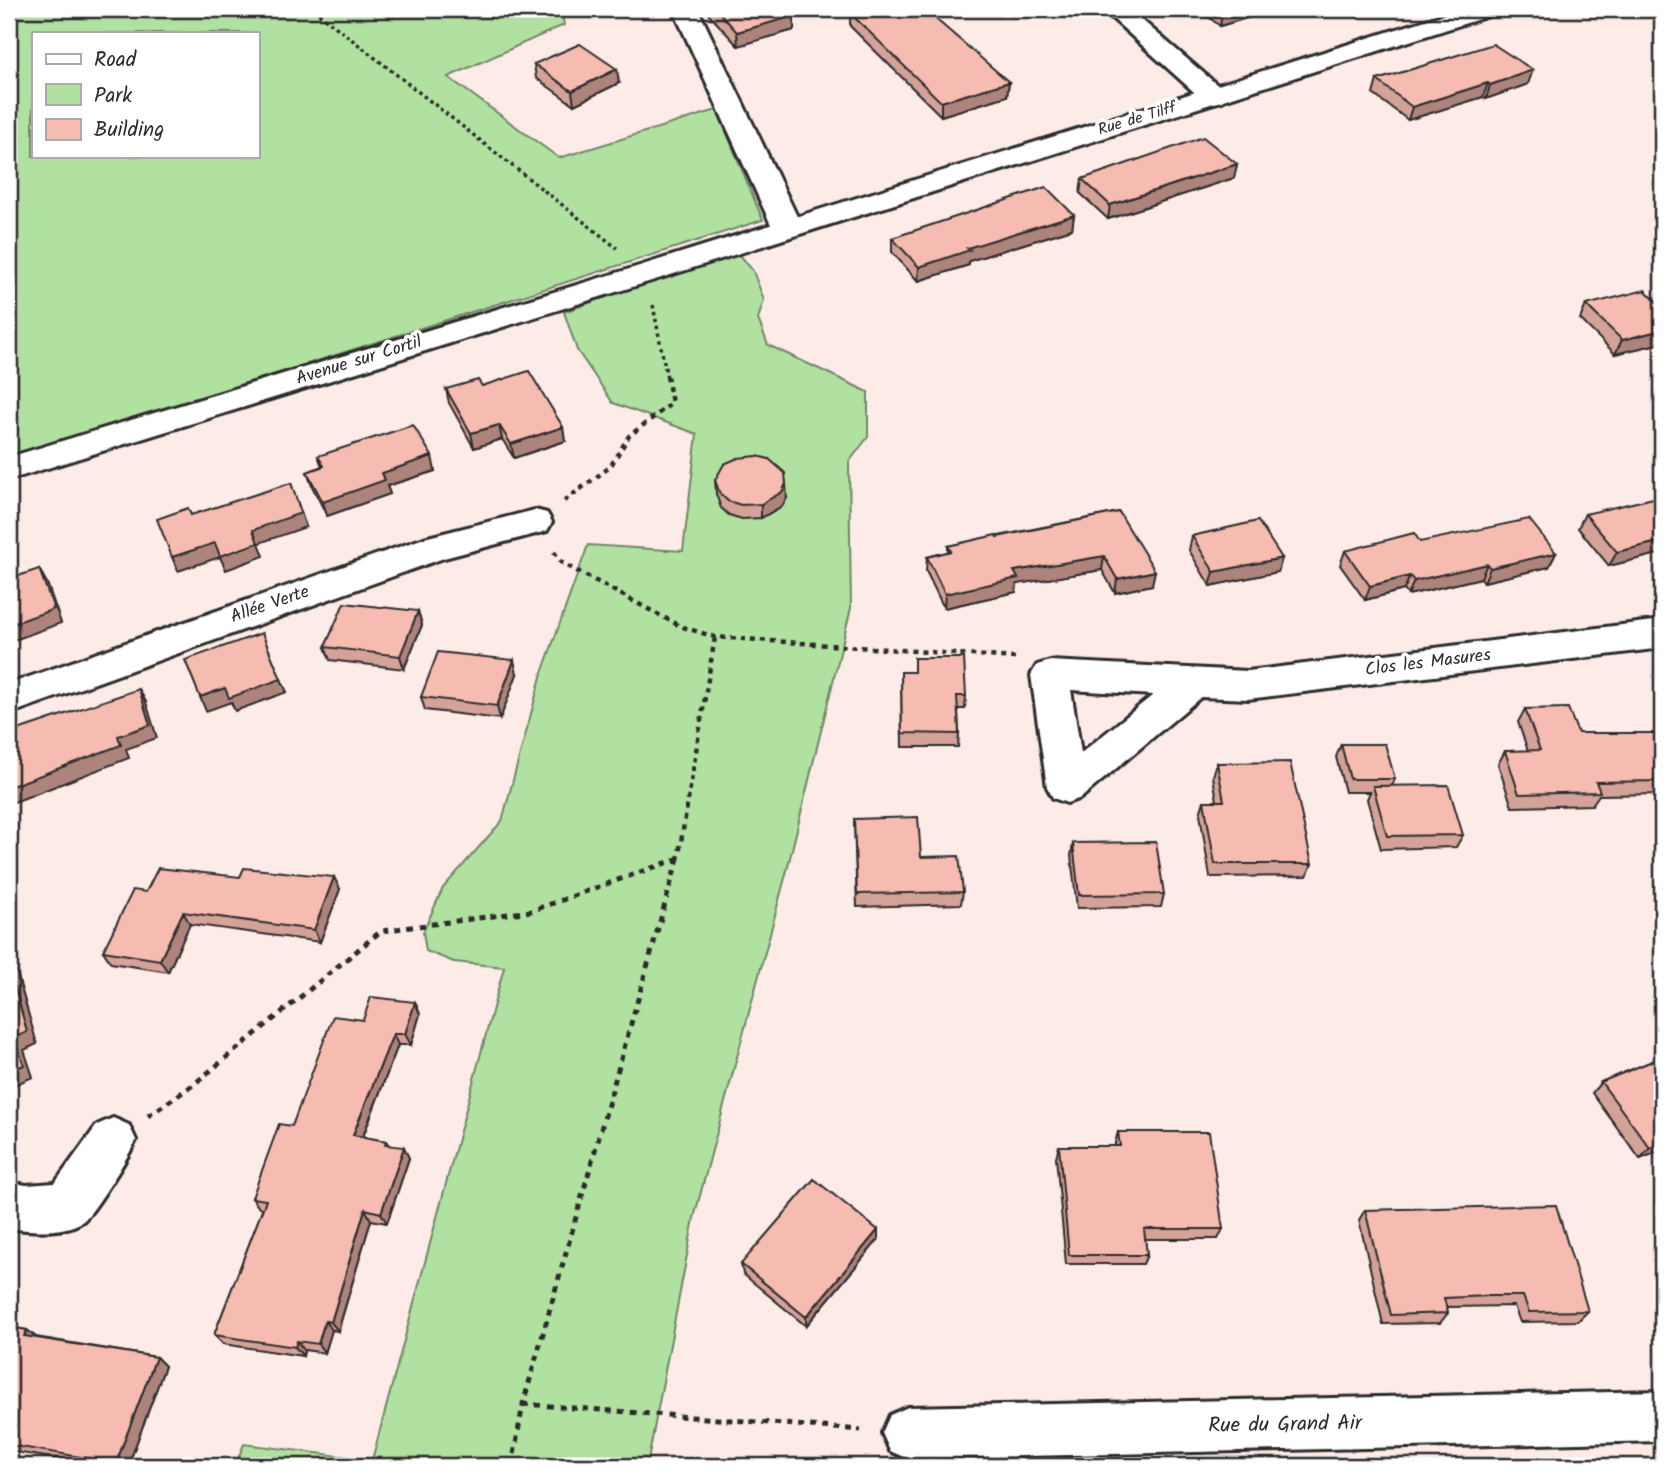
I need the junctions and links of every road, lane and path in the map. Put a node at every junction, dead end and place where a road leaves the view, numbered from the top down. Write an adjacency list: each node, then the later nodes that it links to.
1 (685, 9): 5 (street)
2 (1114, 9): 4 (street)
3 (1486, 9): 4 (street, Rue de Tilff)
4 (1213, 95): 5 (street, Rue de Tilff)
5 (787, 227): 6 (street, Rue de Tilff)
6 (710, 253): 7 (street, Avenue sur Cortil)
7 (9, 469)
8 (535, 522): 12 (street, Allée Verte)
9 (1662, 634): 11 (street, Clos les Masures)
10 (1050, 676): 11 (street, Clos les Masures); 11 (street); 13 (path)
11 (1194, 682)
12 (9, 699)
13 (677, 859): 14 (path); 16 (path)
14 (113, 1140): 15 (street)
15 (9, 1205)
16 (523, 1404): 18 (path); 19 (path)
17 (1662, 1416): 18 (street, Rue du Grand Air)
18 (908, 1433)
19 (512, 1466)

